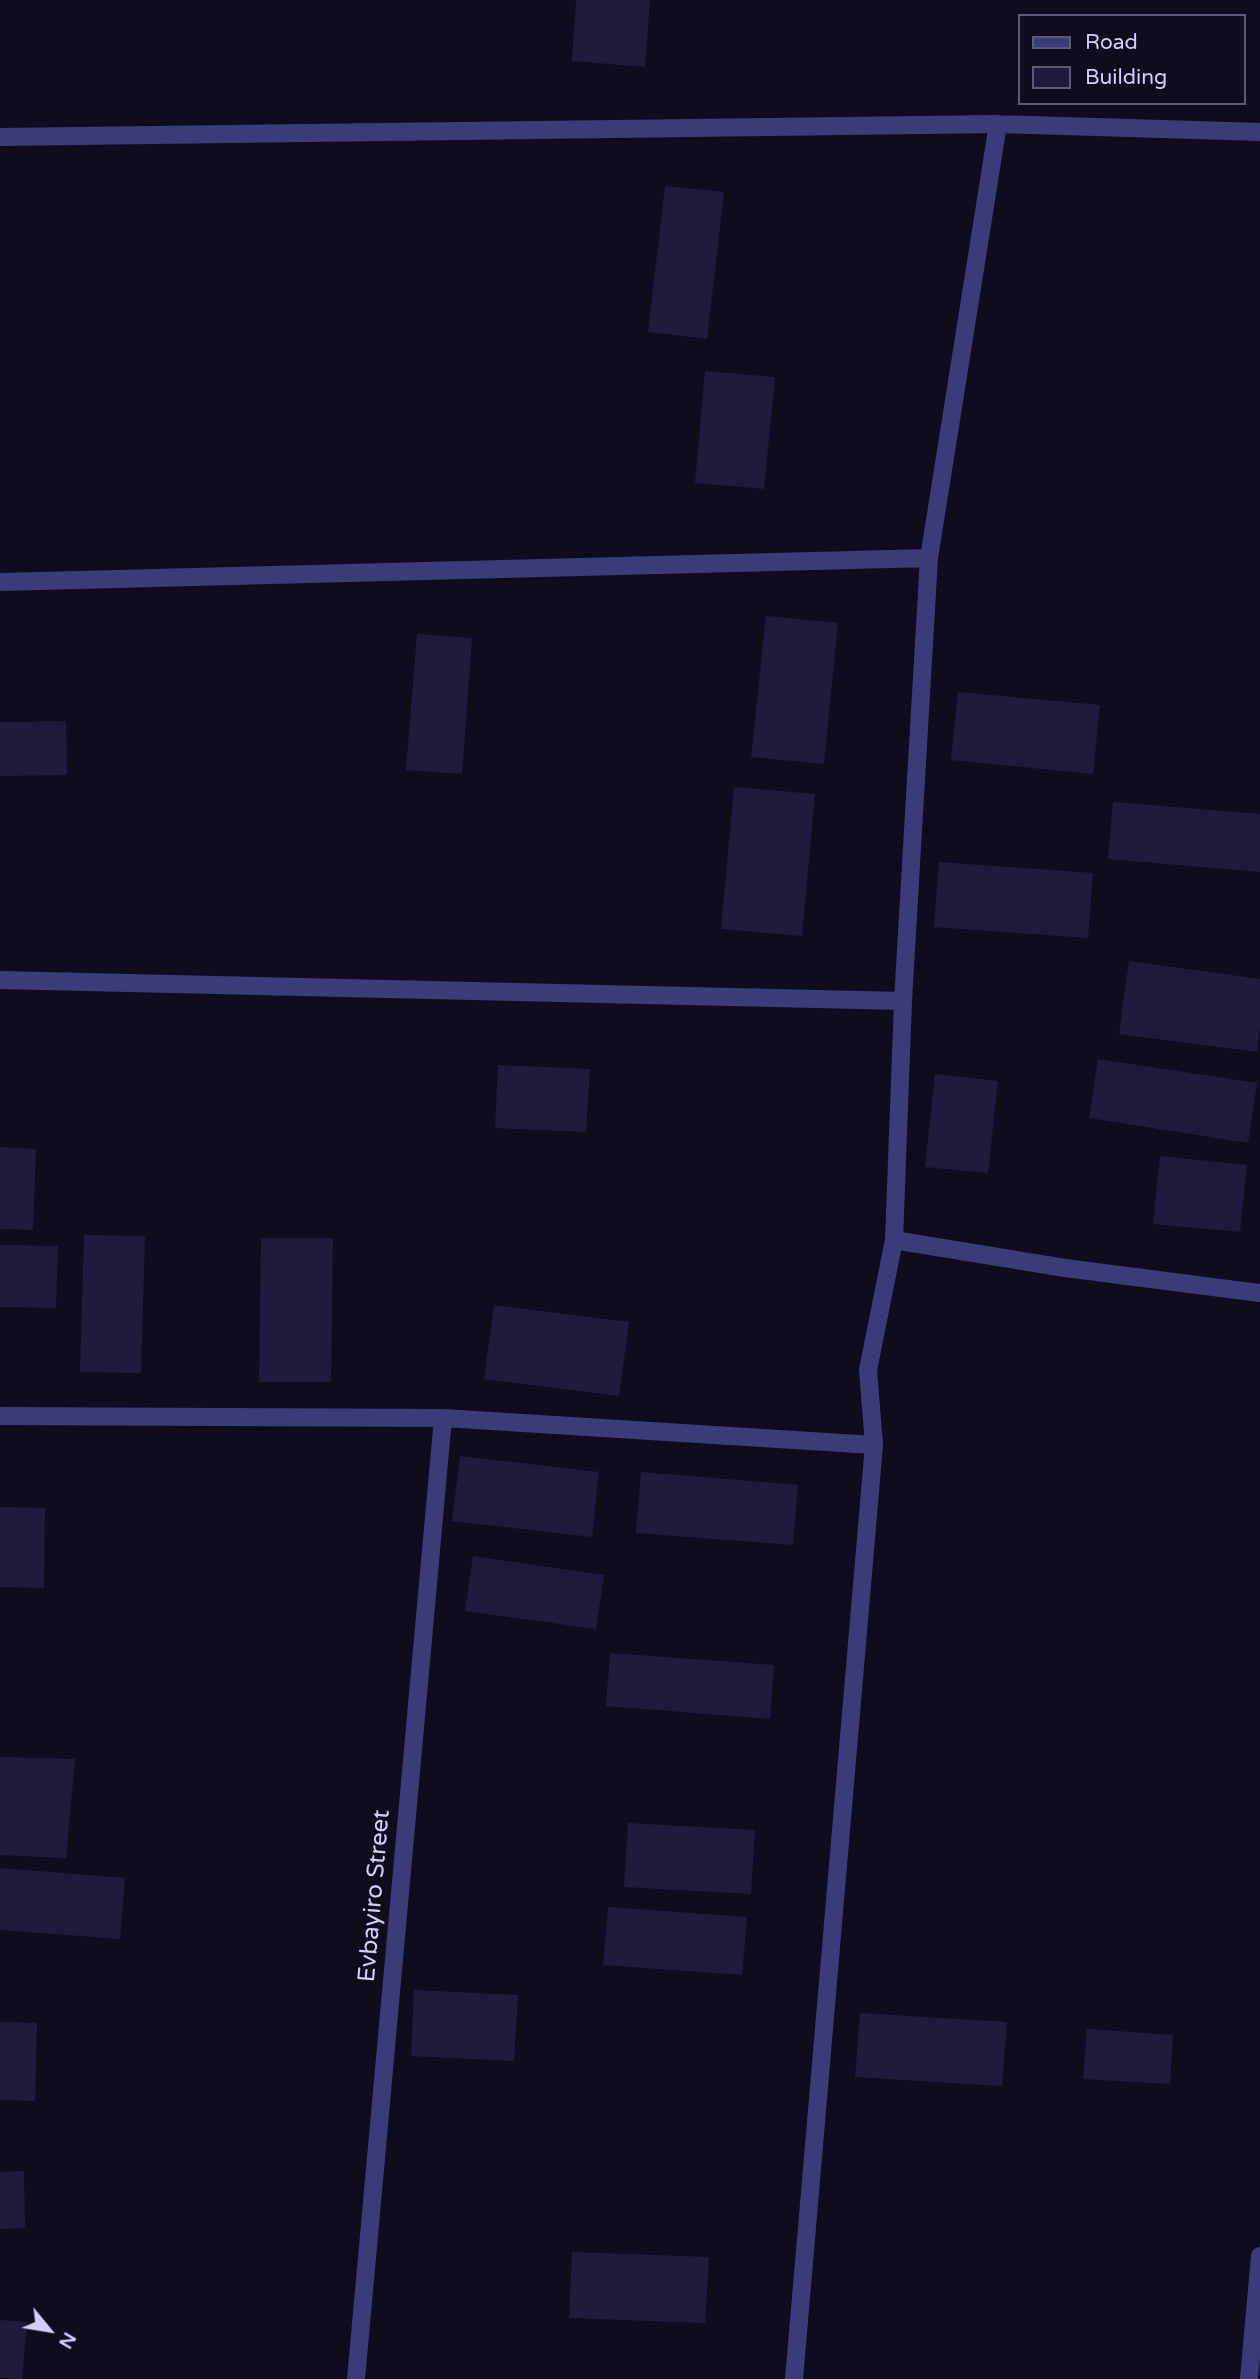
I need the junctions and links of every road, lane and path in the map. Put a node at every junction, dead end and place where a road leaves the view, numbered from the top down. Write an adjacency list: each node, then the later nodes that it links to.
1 (998, 124): 2 (street); 3 (street); 4 (street)
2 (1260, 132)
3 (0, 136)
4 (929, 558): 5 (street); 7 (street)
5 (0, 582)
6 (0, 980): 7 (street)
7 (903, 1001): 8 (street)
8 (894, 1241): 9 (street); 12 (street)
9 (1260, 1293)
10 (0, 1416): 11 (street)
11 (443, 1418): 12 (street); 14 (street, Evbayiro Street)
12 (874, 1445): 15 (street)
13 (1260, 2256): 16 (street)
14 (356, 2379)
15 (794, 2379)
16 (1249, 2379)

